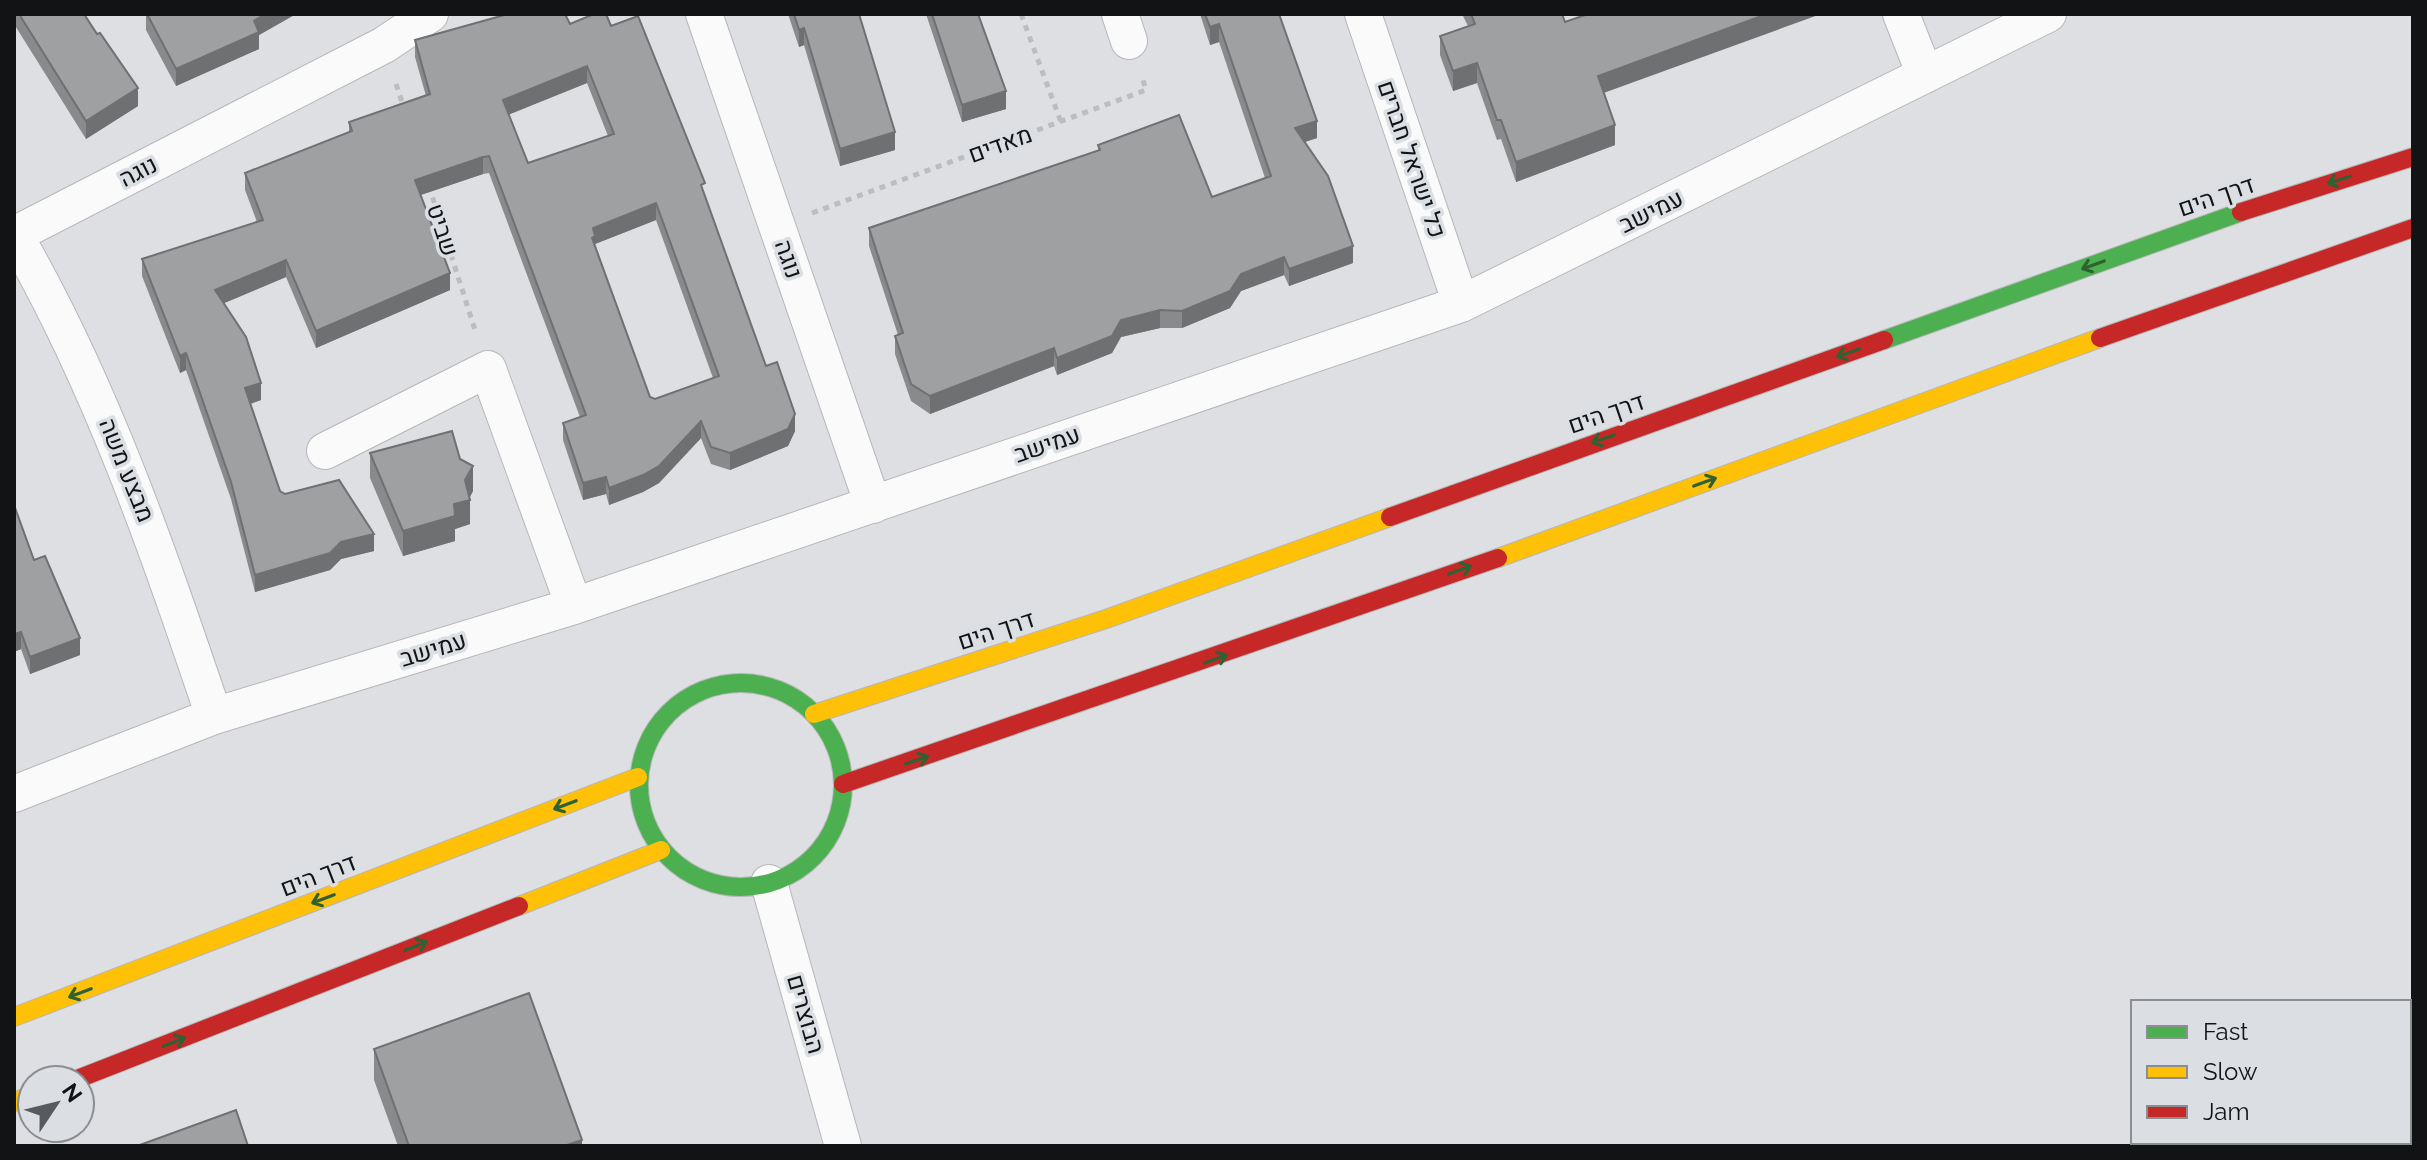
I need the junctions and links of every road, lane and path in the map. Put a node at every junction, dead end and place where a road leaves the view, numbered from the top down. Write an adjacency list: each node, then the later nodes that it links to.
1 (430, 14): 8 (street, נוגה)
2 (704, 14): 14 (street, נוגה)
3 (1021, 14): 11 (path)
4 (1363, 14): 17 (street, כל ישראל חברים)
5 (1901, 14): 9 (street)
6 (2048, 14): 9 (street, עמישב)
7 (1125, 28): 11 (path, מאדים)
8 (384, 45): 10 (path); 16 (street, נוגה)
9 (1925, 75): 17 (street, עמישב)
10 (407, 118)
11 (1061, 122): 14 (path, מאדים)
12 (2413, 157): 22 (street, דרך הים, one-way to 22)
13 (426, 177): 18 (path, שביט)
14 (778, 226): 20 (street, נוגה)
15 (2413, 228): 25 (street, one-way to 15)
16 (17, 247): 23 (street, מבצע משה)
17 (1461, 304): 20 (street, עמישב)
18 (488, 369): 19 (street); 21 (street)
19 (325, 451)
20 (873, 505): 21 (street, עמישב)
21 (574, 606): 23 (street, עמישב)
22 (814, 714): 24 (street); 25 (street)
23 (214, 716): 26 (street, עמישב)
24 (638, 777): 27 (street); 29 (street, דרך הים, one-way to 29)
25 (843, 784): 28 (street)
26 (14, 794)
27 (661, 850): 28 (street); 30 (street, one-way to 27)
28 (769, 883): 31 (street, הבוצרים)
29 (14, 1017)
30 (96, 1072)
31 (843, 1146)

